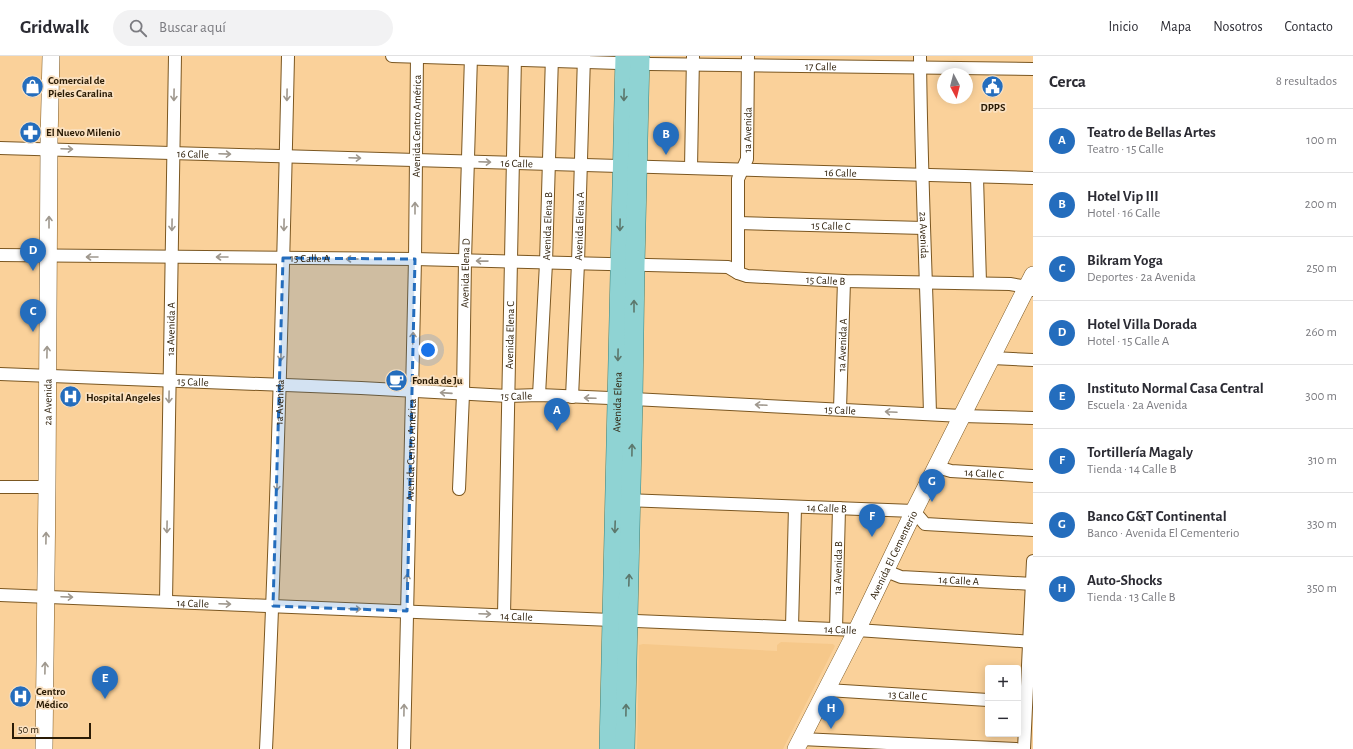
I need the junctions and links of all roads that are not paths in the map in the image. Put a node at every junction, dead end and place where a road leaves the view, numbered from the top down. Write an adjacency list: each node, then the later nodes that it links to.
1 (51, 56): 16 (street, 2a Avenida)
2 (175, 56): 17 (street, 1a Avenida A, one-way to 17)
3 (288, 56): 18 (street, 1a Avenida, one-way to 18)
4 (392, 56): 5 (street, 17 Calle)
5 (417, 56): 6 (street, 17 Calle); 19 (street, Avenida Centro América)
6 (470, 57): 7 (street, 17 Calle); 20 (street, Avenida Elena D)
7 (515, 58): 8 (street, 17 Calle); 21 (street, Avenida Elena C)
8 (552, 59): 9 (street, 17 Calle); 22 (street, Avenida Elena B)
9 (584, 59): 10 (street, 17 Calle); 23 (street, Avenida Elena A)
10 (632, 60): 11 (street, 17 Calle); 24 (main road, Avenida Elena)
11 (693, 60): 12 (street, 17 Calle); 25 (street)
12 (748, 61): 13 (street, 17 Calle); 26 (street, 1a Avenida)
13 (920, 62): 14 (street, 17 Calle); 27 (street, 2a Avenida)
14 (1033, 69)
15 (0, 148): 16 (street, 16 Calle)
16 (49, 149): 17 (street, 16 Calle, one-way to 17); 33 (street, 2a Avenida, one-way to 16)
17 (173, 153): 18 (street, 16 Calle, one-way to 18); 34 (street, 1a Avenida A, one-way to 34)
18 (286, 156): 19 (street, 16 Calle, one-way to 19); 35 (street, 1a Avenida, one-way to 35)
19 (416, 160): 20 (street, 16 Calle); 36 (street, Avenida Centro América, one-way to 19)
20 (468, 162): 21 (street, 16 Calle, one-way to 21); 37 (street, Avenida Elena D)
21 (513, 163): 22 (street, 16 Calle); 38 (street, Avenida Elena C)
22 (548, 164): 23 (street, 16 Calle); 39 (street, Avenida Elena B)
23 (580, 165): 24 (street, 16 Calle); 40 (street, Avenida Elena A)
24 (629, 166): 25 (street, 16 Calle); 41 (main road, Avenida Elena)
25 (691, 168): 26 (street, 16 Calle)
26 (742, 170): 27 (street, 16 Calle); 30 (street, 1a Avenida)
27 (922, 175): 28 (street, 16 Calle); 31 (street, 2a Avenida)
28 (977, 176): 29 (street, 16 Calle); 45 (street)
29 (1033, 178)
30 (738, 223): 31 (street, 15 Calle C); 42 (street, 1a Avenida)
31 (924, 228): 44 (street, 2a Avenida)
32 (0, 255): 33 (street, 15 Calle A)
33 (49, 256): 34 (street, 15 Calle A, one-way to 33); 50 (street, 2a Avenida, one-way to 33)
34 (172, 257): 35 (street, 15 Calle A, one-way to 34); 51 (street, 1a Avenida A)
35 (283, 258): 36 (street, 15 Calle A, one-way to 35); 52 (street, 1a Avenida, one-way to 52)
36 (415, 259): 37 (street, 15 Calle A); 53 (street, Avenida Centro América, one-way to 36)
37 (465, 260): 38 (street, 15 Calle A, one-way to 37); 54 (street, Avenida Elena D)
38 (511, 262): 39 (street, 15 Calle A); 56 (street, Avenida Elena C)
39 (546, 263): 40 (street, 15 Calle A); 55 (street, Avenida Elena B)
40 (578, 263): 41 (street, 15 Calle A); 57 (street, Avenida Elena A)
41 (627, 265): 42 (street, 15 Calle B); 58 (main road, Avenida Elena)
42 (738, 273): 43 (street, 15 Calle B)
43 (844, 281): 44 (street, 15 Calle B); 59 (street, 1a Avenida A)
44 (927, 282): 45 (street, 15 Calle B); 60 (street, 2a Avenida)
45 (980, 284): 46 (street, 15 Calle B)
46 (1031, 284): 47 (street, Avenida El Cementerio)
47 (992, 358): 48 (street); 61 (street, Avenida El Cementerio)
48 (1033, 360)
49 (0, 374): 50 (street, 15 Calle)
50 (47, 376): 51 (street, 15 Calle); 66 (street, 2a Avenida)
51 (169, 381): 52 (street, 15 Calle); 78 (street, 1a Avenida A, one-way to 78)
52 (280, 385): 53 (street, 15 Calle); 79 (street, 1a Avenida, one-way to 79)
53 (412, 391): 54 (street, 15 Calle, one-way to 53); 80 (street, Avenida Centro América, one-way to 53)
54 (463, 394): 56 (street, 15 Calle); 67 (street, Avenida Elena D)
55 (540, 395): 56 (street, 15 Calle); 57 (street, 15 Calle)
56 (508, 396): 81 (street, Avenida Elena C)
57 (572, 397): 58 (street, 15 Calle, one-way to 57)
58 (625, 399): 59 (street, 15 Calle, one-way to 58); 68 (main road, Avenida Elena)
59 (840, 409): 60 (street, 15 Calle, one-way to 59)
60 (930, 414): 61 (street, 15 Calle)
61 (962, 416): 62 (street, 15 Calle); 63 (street, Avenida El Cementerio)
62 (1033, 418)
63 (937, 467): 64 (street, 14 Calle C); 71 (street, Avenida El Cementerio)
64 (1033, 476)
65 (0, 486): 66 (street)
66 (47, 487): 77 (street, 2a Avenida, one-way to 66)
67 (459, 489)
68 (623, 500): 69 (street, 14 Calle B); 82 (main road, Avenida Elena)
69 (795, 507): 70 (street, 14 Calle B); 83 (street)
70 (839, 508): 71 (street, 14 Calle B); 84 (street, 1a Avenida B)
71 (914, 511): 72 (street); 74 (street, Avenida El Cementerio)
72 (1033, 530)
73 (1033, 561): 75 (street)
74 (886, 571): 75 (street, 14 Calle A); 85 (street, Avenida El Cementerio)
75 (1032, 584): 86 (street)
76 (0, 595): 77 (street, 14 Calle)
77 (46, 597): 78 (street, 14 Calle, one-way to 78); 91 (street, 2a Avenida, one-way to 77)
78 (166, 601): 79 (street, 14 Calle, one-way to 79)
79 (273, 606): 80 (street, 14 Calle, one-way to 80); 92 (street, 1a Avenida)
80 (407, 611): 81 (street, 14 Calle, one-way to 81); 93 (street, Avenida Centro América, one-way to 80)
81 (504, 615): 82 (street, 14 Calle)
82 (619, 619): 83 (street, 14 Calle); 94 (main road, Avenida Elena); 95 (main road, Avenida Elena, one-way to 82)
83 (792, 627): 84 (street, 14 Calle)
84 (836, 629): 85 (street, 14 Calle)
85 (857, 630): 86 (street, 14 Calle); 87 (street, Avenida El Cementerio)
86 (1031, 642): 89 (street)
87 (827, 690): 88 (street, 13 Calle C); 90 (street, Avenida El Cementerio)
88 (985, 700)
89 (1026, 702): 97 (street)
90 (798, 744): 96 (street)
91 (44, 749)
92 (266, 749)
93 (404, 749)
94 (609, 749)
95 (625, 749)
96 (1016, 749)
97 (1024, 749)

